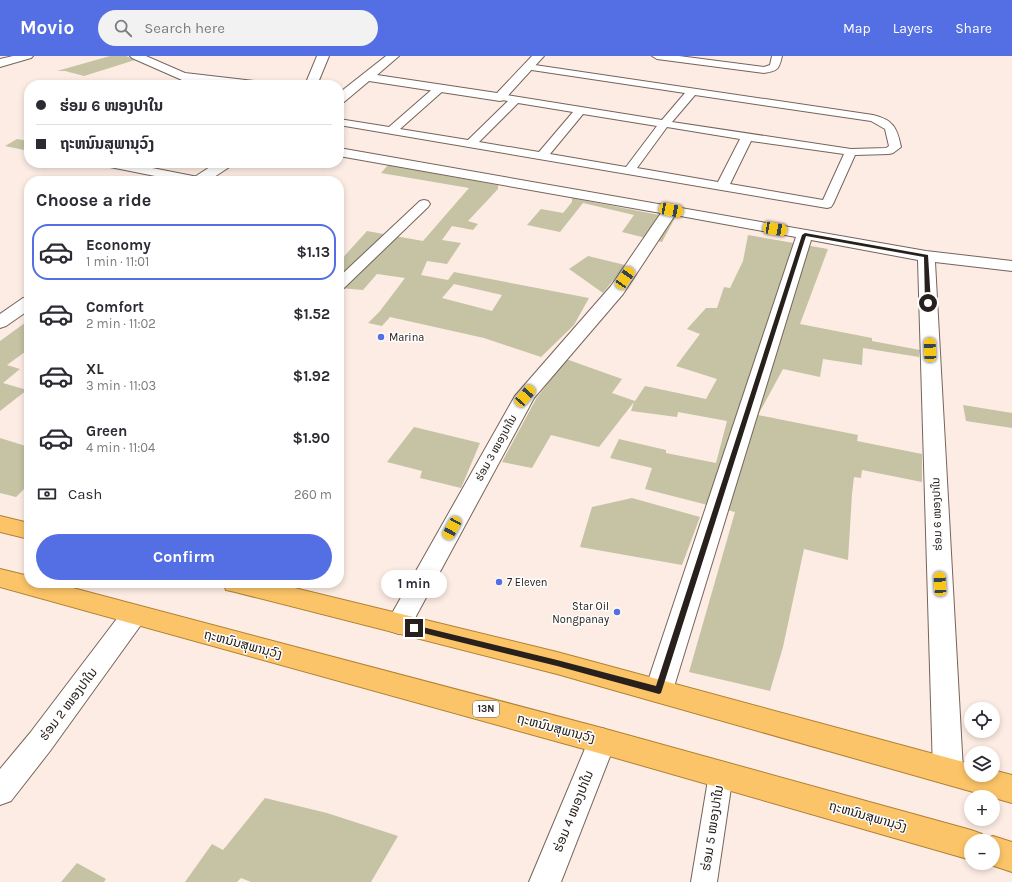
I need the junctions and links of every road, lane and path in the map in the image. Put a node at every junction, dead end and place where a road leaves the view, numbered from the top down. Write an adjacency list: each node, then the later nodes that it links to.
1 (27, 56): 8 (street)
2 (136, 56): 11 (street)
3 (323, 56): 12 (street)
4 (393, 56): 10 (street)
5 (538, 56): 9 (street)
6 (657, 56): 7 (lane)
7 (777, 56)
8 (0, 63)
9 (528, 67): 14 (lane); 16 (street)
10 (367, 77): 13 (street); 15 (street)
11 (214, 80)
12 (313, 80)
13 (440, 88): 16 (street); 21 (lane)
14 (692, 92): 20 (lane); 24 (lane)
15 (344, 94)
16 (500, 97): 17 (lane)
17 (515, 100): 18 (lane); 23 (lane)
18 (579, 111): 20 (lane); 26 (lane)
19 (344, 123): 21 (lane)
20 (665, 123): 22 (lane); 29 (lane)
21 (391, 131): 23 (lane)
22 (747, 137): 24 (lane); 32 (lane)
23 (471, 144): 26 (lane)
24 (851, 152): 32 (lane)
25 (344, 153): 34 (street)
26 (542, 156): 29 (lane)
27 (134, 168): 30 (lane)
28 (218, 168): 31 (street)
29 (629, 171): 32 (lane)
30 (174, 176)
31 (206, 176)
32 (722, 187)
33 (424, 204): 38 (lane)
34 (671, 210): 35 (street); 48 (street, ຮ່ອມ 3 ໜອງປາໃນ)
35 (805, 235): 36 (street); 49 (street)
36 (926, 256): 37 (street); 51 (street, ຮ່ອມ 6 ໜອງປາໃນ)
37 (1012, 266)
38 (344, 280)
39 (24, 305): 40 (street)
40 (0, 322)
41 (0, 524): 42 (highway)
42 (24, 530)
43 (0, 578): 44 (highway, ຖະຫນົນສຸພານຸວົງ / 13N)
44 (24, 585)
45 (36, 588): 47 (highway, ຖະຫນົນສຸພານຸວົງ / 13N)
46 (255, 588): 48 (highway)
47 (134, 615): 50 (highway, ຖະຫນົນສຸພານຸວົງ / 13N); 54 (street, ຮ່ອມ 2 ໜອງປາໃນ)
48 (399, 624): 49 (highway)
49 (659, 690): 51 (highway)
50 (602, 741): 52 (highway, ຖະຫນົນສຸພານຸວົງ / 13N); 58 (street, ຮ່ອມ 4 ໜອງປາໃນ)
51 (948, 771): 53 (highway)
52 (721, 774): 55 (highway, ຖະຫນົນສຸພານຸວົງ / 13N); 59 (lane, ຮ່ອມ 5 ໜອງປາໃນ)
53 (1012, 789)
54 (0, 791)
55 (964, 843)
56 (1000, 853): 57 (highway)
57 (1012, 856)
58 (545, 882)
59 (704, 882)

